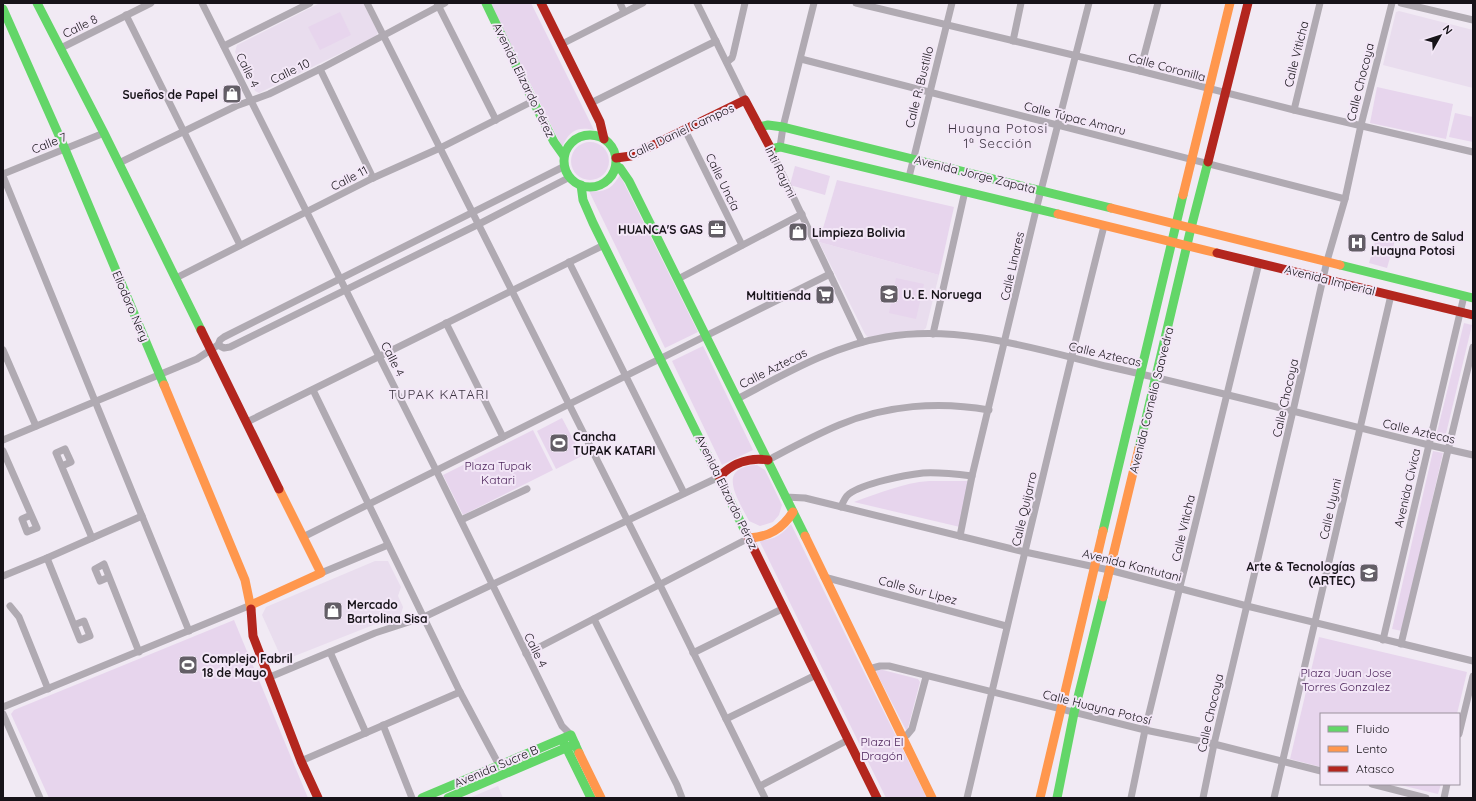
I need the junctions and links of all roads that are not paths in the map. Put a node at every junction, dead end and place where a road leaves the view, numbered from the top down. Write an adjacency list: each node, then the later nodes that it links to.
1 (37, 3): 35 (street)
2 (152, 3): 27 (street, Calle 8)
3 (202, 3): 34 (street, Calle 4)
4 (310, 3): 34 (street)
5 (367, 3): 30 (street)
6 (486, 3): 46 (street, Avenida Elizardo Pérez)
7 (541, 3): 33 (street)
8 (620, 3): 26 (street)
9 (643, 3): 26 (street)
10 (697, 3): 31 (street, Inti Raymi)
11 (745, 3): 38 (street)
12 (814, 3): 37 (street)
13 (856, 3): 24 (street, Calle Coronilla)
14 (952, 3): 29 (street, Calle R. Bustillo)
15 (1021, 3): 32 (street)
16 (1089, 3): 36 (street, Calle Linares)
17 (1158, 3): 40 (street)
18 (1230, 3): 41 (street, Avenida Cornelio Saavedra)
19 (1248, 3): 43 (street, Avenida Cornelio Saavedra)
20 (1320, 3): 48 (street, Calle Viticha)
21 (1392, 3): 51 (street, Calle Chocoya)
22 (1401, 3): 28 (street)
23 (440, 4): 30 (street, Calle 10); 49 (street)
24 (882, 6): 29 (street, Calle Coronilla)
25 (3, 9): 60 (street, Eliodoro Nery)
26 (624, 12): 33 (street)
27 (126, 16): 35 (street, Calle 8); 55 (street)
28 (1473, 20)
29 (947, 25): 32 (street, Calle Coronilla); 42 (street, Calle R. Bustillo)
30 (383, 35): 39 (street, Calle 10); 58 (street)
31 (716, 41): 38 (street, Inti Raymi); 47 (street)
32 (1012, 41): 36 (street, Calle Coronilla)
33 (562, 44): 47 (street)
34 (224, 46): 44 (street, Calle 4)
35 (61, 48): 56 (street)
36 (1075, 55): 40 (street, Calle Coronilla); 50 (street, Calle Linares)
37 (800, 59): 42 (street, Calle Túpac Amaru); 53 (street)
38 (726, 62): 45 (street, Inti Raymi)
39 (320, 69): 44 (street, Calle 10); 72 (street)
40 (1140, 71): 41 (street, Calle Coronilla)
41 (1208, 89): 43 (street, Calle Coronilla); 64 (street, Avenida Cornelio Saavedra)
42 (929, 92): 50 (street, Calle Túpac Amaru); 63 (street, Calle R. Bustillo)
43 (1226, 93): 48 (street, Calle Coronilla); 67 (street, Avenida Cornelio Saavedra)
44 (251, 100): 55 (street, Calle 10); 78 (street, Calle 4)
45 (745, 100): 52 (street, Inti Raymi); 54 (street, Calle Daniel Campos)
46 (533, 101): 49 (street, Calle 11); 62 (street, Avenida Elizardo Pérez)
47 (590, 103): 57 (street)
48 (1294, 110): 51 (street, Calle Coronilla)
49 (496, 120): 58 (street, Calle 11)
50 (1058, 125): 64 (street, Calle Túpac Amaru); 75 (street, Calle Linares)
51 (1361, 125): 61 (street, Calle Coronilla); 76 (street, Calle Chocoya)
52 (759, 127): 53 (street, Avenida Jorge Zapata); 59 (street, Inti Raymi)
53 (783, 127): 59 (street); 63 (street, Avenida Jorge Zapata)
54 (685, 130): 65 (street, Calle Daniel Campos); 87 (street, Calle Uncía)
55 (183, 131): 66 (street, Calle 10); 88 (street)
56 (104, 133): 60 (street, Calle 7); 66 (street)
57 (604, 139): 62 (street); 65 (street)
58 (440, 148): 72 (street, Calle 11); 79 (street)
59 (776, 148): 71 (street, Avenida Jorge Zapata); 80 (street, Inti Raymi)
60 (65, 149): 69 (street, Calle 7); 115 (street, Eliodoro Nery)
61 (1473, 152)
62 (564, 156): 68 (street)
63 (913, 159): 71 (street, Calle R. Bustillo); 75 (street, Avenida Jorge Zapata)
64 (1191, 159): 67 (street, Calle Túpac Amaru); 82 (street, Avenida Cornelio Saavedra)
65 (616, 162): 73 (street); 96 (street)
66 (119, 163): 94 (street)
67 (1208, 164): 76 (street, Calle Túpac Amaru); 84 (street, Avenida Cornelio Saavedra)
68 (565, 166): 70 (street); 79 (street)
69 (3, 175): 122 (street)
70 (570, 177): 73 (street); 81 (street)
71 (909, 177): 74 (street, Avenida Jorge Zapata)
72 (373, 178): 78 (street, Calle 11)
73 (581, 185): 86 (street, Avenida Elizardo Pérez)
74 (965, 191): 77 (street, Avenida Jorge Zapata); 105 (street)
75 (1041, 191): 77 (street, Calle Linares); 82 (street, Avenida Jorge Zapata)
76 (1345, 199): 90 (street, Calle Chocoya)
77 (1036, 210): 83 (street, Avenida Jorge Zapata); 108 (street, Calle Linares)
78 (306, 212): 88 (street, Calle 11); 95 (street, Calle 4)
79 (473, 212): 81 (street); 95 (street)
80 (802, 214): 87 (street); 93 (street, Inti Raymi)
81 (479, 224): 98 (street); 99 (street)
82 (1176, 224): 84 (street, Avenida Jorge Zapata); 85 (street, Avenida Cornelio Saavedra)
83 (1104, 226): 85 (street, Avenida Jorge Zapata); 113 (street, Calle Quijarro)
84 (1191, 228): 89 (street, Avenida Cornelio Saavedra); 90 (street, Avenida Imperial)
85 (1171, 242): 89 (street, Avenida Jorge Zapata); 116 (street, Avenida Cornelio Saavedra)
86 (604, 245): 91 (street); 114 (street, Avenida Elizardo Pérez)
87 (742, 245): 96 (street)
88 (240, 246): 94 (street, Calle 11)
89 (1187, 246): 92 (street, Avenida Imperial); 118 (street, Avenida Cornelio Saavedra)
90 (1327, 261): 97 (street, Calle Chocoya); 101 (street, Avenida Imperial)
91 (569, 262): 99 (street); 117 (street)
92 (1259, 263): 97 (street, Avenida Imperial); 120 (street, Calle Viticha)
93 (830, 274): 106 (street); 107 (street, Inti Raymi)
94 (176, 278): 110 (street)
95 (341, 279): 98 (street, Calle 4); 110 (street)
96 (678, 279): 106 (street)
97 (1323, 279): 100 (street, Avenida Imperial); 125 (street, Calle Chocoya)
98 (346, 290): 110 (street); 112 (street, Calle 4)
99 (512, 291): 104 (street); 123 (street)
100 (1391, 295): 102 (street, Avenida Imperial); 128 (street, Calle Uyuni)
101 (1468, 297): 102 (street, Avenida Cívica)
102 (1461, 312): 103 (street, Avenida Imperial); 131 (street, Avenida Cívica)
103 (1473, 315)
104 (446, 323): 112 (street); 129 (street)
105 (933, 334): 107 (street, Calle Aztecas); 108 (street, Calle Aztecas)
106 (706, 336): 114 (street); 121 (street)
107 (862, 342): 121 (street, Calle Aztecas)
108 (1005, 342): 113 (street, Calle Aztecas); 124 (street, Calle Linares)
109 (1473, 347): 132 (street)
110 (215, 348): 115 (street); 126 (street)
111 (3, 350): 127 (street)
112 (379, 356): 119 (street); 137 (street, Calle 4)
113 (1070, 357): 116 (street, Calle Aztecas); 155 (street, Calle Quijarro)
114 (661, 358): 117 (street); 139 (street, Avenida Elizardo Pérez)
115 (160, 374): 122 (street); 166 (street, Eliodoro Nery)
116 (1140, 374): 118 (street, Calle Aztecas); 157 (street, Avenida Cornelio Saavedra)
117 (626, 375): 123 (street); 141 (street)
118 (1157, 378): 120 (street, Calle Aztecas); 158 (street, Avenida Cornelio Saavedra)
119 (313, 390): 126 (street); 143 (street)
120 (1226, 395): 125 (street, Calle Aztecas); 165 (street, Calle Viticha)
121 (737, 399): 135 (street)
122 (96, 401): 127 (street); 147 (street)
123 (569, 404): 129 (street); 149 (street)
124 (989, 410): 135 (street); 138 (street, Calle Linares)
125 (1294, 411): 128 (street, Calle Aztecas); 168 (street, Calle Chocoya)
126 (247, 422): 151 (street)
127 (36, 426): 130 (street)
128 (1361, 428): 131 (street, Calle Aztecas); 172 (street, Calle Uyuni)
129 (503, 437): 137 (street)
130 (3, 440)
131 (1429, 445): 132 (street, Calle Aztecas); 176 (street, Avenida Cívica)
132 (1448, 449): 134 (street, Calle Aztecas); 177 (street)
133 (3, 451): 146 (street)
134 (1473, 455)
135 (768, 460): 139 (street); 142 (street)
136 (62, 466): 152 (street)
137 (436, 470): 143 (street); 148 (street, Calle 4)
138 (972, 476): 144 (street); 150 (street, Calle Linares)
139 (719, 477): 141 (street); 153 (street, Avenida Elizardo Pérez)
140 (527, 489): 148 (street)
141 (684, 493): 149 (street)
142 (786, 497): 144 (street, Avenida Kantutani); 145 (street)
143 (368, 504): 151 (street); 154 (street)
144 (841, 507): 150 (street, Avenida Kantutani)
145 (793, 512): 153 (street); 162 (street)
146 (31, 515)
147 (142, 516): 152 (street); 175 (street)
148 (461, 520): 163 (street, Calle 4)
149 (627, 520): 163 (street); 164 (street)
150 (960, 536): 155 (street, Avenida Kantutani)
151 (303, 537): 159 (street)
152 (92, 538): 156 (street)
153 (749, 538): 164 (street); 169 (street, Avenida Elizardo Pérez)
154 (388, 545): 159 (street); 170 (street)
155 (1026, 552): 157 (street, Avenida Kantutani); 174 (street, Calle Quijarro)
156 (47, 558): 160 (street); 173 (street)
157 (1094, 567): 158 (street, Avenida Kantutani); 192 (street, Avenida Cornelio Saavedra)
158 (1108, 570): 165 (street, Avenida Kantutani); 193 (street, Avenida Cornelio Saavedra)
159 (321, 573): 166 (street)
160 (3, 576)
161 (109, 577): 178 (street)
162 (824, 577): 174 (street, Calle Sur Lipez); 183 (street)
163 (492, 585): 170 (street); 181 (street, Calle 4)
164 (660, 585): 171 (street); 180 (street)
165 (1180, 588): 168 (street, Avenida Kantutani); 197 (street, Calle Viticha)
166 (251, 605): 175 (street); 187 (street, Eliodoro Nery)
167 (10, 606): 188 (street)
168 (1247, 606): 172 (street, Avenida Kantutani); 203 (street, Calle Chocoya)
169 (784, 608): 180 (street); 184 (street, Avenida Elizardo Pérez)
170 (424, 617): 179 (street); 190 (street)
171 (594, 619): 181 (street); 219 (street)
172 (1315, 623): 176 (street, Avenida Kantutani); 206 (street, Calle Uyuni)
173 (74, 625)
174 (1006, 626): 189 (street, Calle Quijarro)
175 (189, 630): 178 (street)
176 (1383, 640): 177 (street, Avenida Kantutani)
177 (1401, 644): 182 (street, Avenida Kantutani)
178 (138, 652): 188 (street)
179 (330, 652): 187 (street); 199 (street)
180 (693, 653): 195 (street)
181 (526, 654): 200 (street, Calle 4)
182 (1473, 661)
183 (869, 669): 186 (street, Calle Huayna Potosí); 201 (street)
184 (816, 675): 195 (street); 202 (street, Avenida Elizardo Pérez)
185 (1473, 676): 198 (street)
186 (926, 677): 189 (street, Calle Huayna Potosí); 201 (street)
187 (270, 678): 205 (street, Eliodoro Nery)
188 (48, 689): 191 (street)
189 (992, 691): 192 (street, Calle Huayna Potosí); 223 (street, Calle Quijarro)
190 (460, 692): 196 (street); 207 (street)
191 (3, 708)
192 (1060, 709): 193 (street, Calle Huayna Potosí); 224 (street, Avenida Cornelio Saavedra)
193 (1074, 713): 197 (street, Calle Huayna Potosí); 225 (street, Avenida Cornelio Saavedra)
194 (3, 714): 212 (street)
195 (726, 719): 211 (street)
196 (383, 725): 199 (street); 214 (street)
197 (1145, 730): 203 (street, Calle Huayna Potosí); 226 (street, Calle Viticha)
198 (1460, 730)
199 (366, 732): 205 (street)
200 (567, 737): 204 (street); 207 (street, Avenida Sucre B)
201 (902, 738): 222 (street)
202 (848, 740): 211 (street); 221 (street, Avenida Elizardo Pérez)
203 (1214, 744): 206 (street, Calle Huayna Potosí); 227 (street, Calle Chocoya)
204 (571, 746): 216 (street, Avenida Sucre B); 217 (street); 218 (street)
205 (301, 761): 213 (street, Eliodoro Nery)
206 (1282, 761): 208 (street, Calle Huayna Potosí); 228 (street, Calle Uyuni)
207 (499, 765): 215 (street, Avenida Sucre B)
208 (1320, 771)
209 (1376, 785): 229 (street)
210 (1447, 785): 230 (street)
211 (760, 786): 220 (street)
212 (40, 798)
213 (318, 798)
214 (412, 798)
215 (422, 798)
216 (448, 798)
217 (591, 798)
218 (601, 798)
219 (682, 798)
220 (765, 798)
221 (877, 798)
222 (932, 798)
223 (967, 798)
224 (1040, 798)
225 (1056, 798)
226 (1132, 798)
227 (1203, 798)
228 (1274, 798)
229 (1426, 798)
230 (1444, 798)

